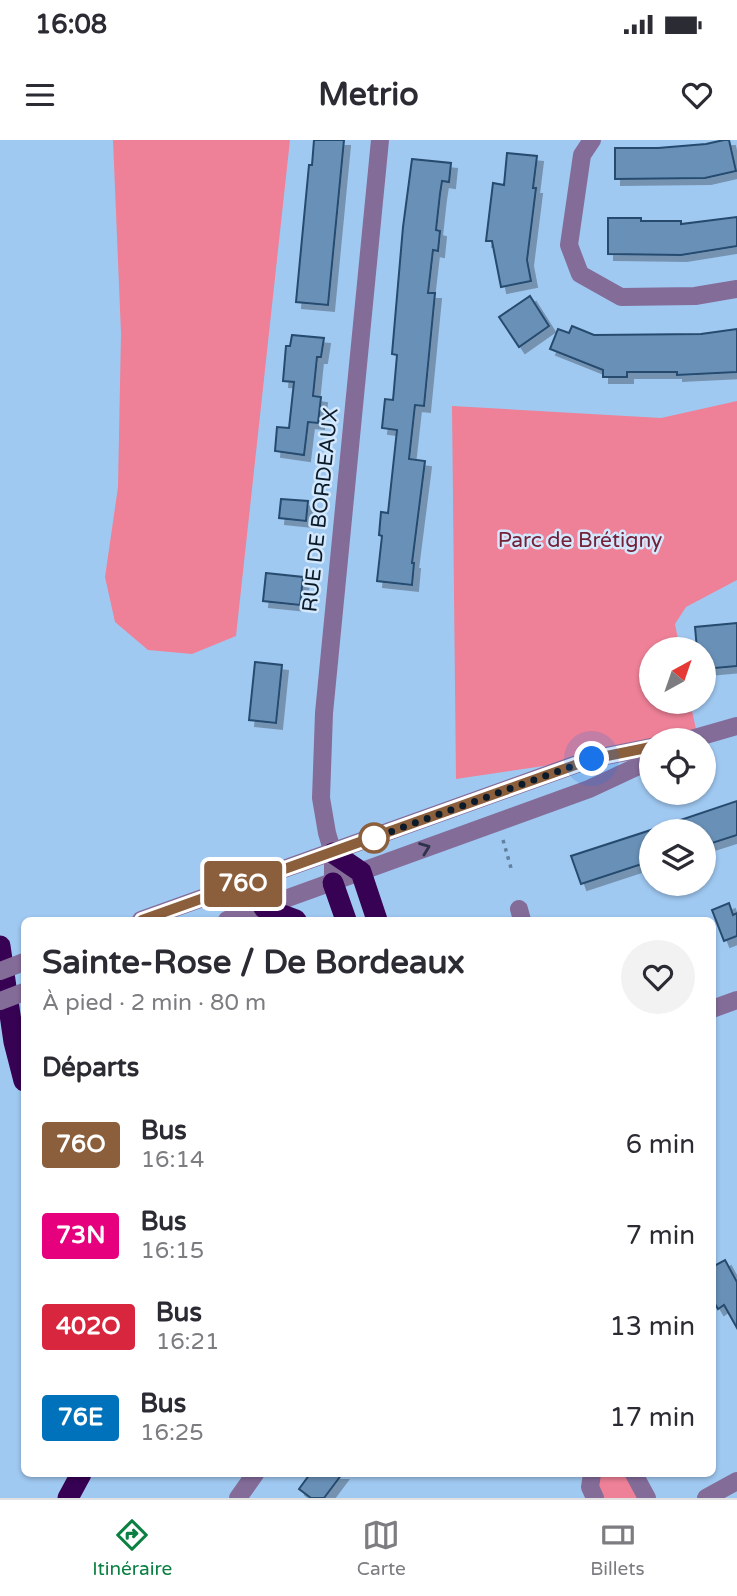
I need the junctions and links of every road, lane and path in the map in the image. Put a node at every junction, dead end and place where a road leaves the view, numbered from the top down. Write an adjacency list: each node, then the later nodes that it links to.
1 (380, 140): 9 (street, RUE DE BORDEAUX)
2 (592, 140): 3 (street)
3 (737, 289)
4 (737, 726): 5 (street)
5 (716, 733)
6 (639, 749): 9 (street)
7 (639, 766): 11 (street, one-way to 7)
8 (503, 838): 10 (path)
9 (334, 853): 11 (highway); 12 (street, RUE DE BORDEAUX); 14 (street)
10 (511, 868)
11 (361, 873): 12 (street); 18 (highway)
12 (333, 883): 13 (street); 17 (highway)
13 (264, 908): 15 (street); 16 (highway)
14 (150, 917)
15 (236, 917)
16 (288, 917)
17 (345, 917)
18 (376, 917)
19 (0, 946): 26 (highway)
20 (21, 963): 21 (street, bridge)
21 (0, 971)
22 (21, 993): 23 (street, bridge)
23 (0, 1000)
24 (737, 1000): 25 (street)
25 (716, 1008)
26 (21, 1069)
27 (79, 1477): 32 (highway)
28 (253, 1477): 33 (street)
29 (592, 1477): 34 (street)
30 (636, 1477): 35 (street)
31 (737, 1480): 36 (street)
32 (68, 1498)
33 (238, 1498)
34 (595, 1498)
35 (647, 1498)
36 (706, 1498)

